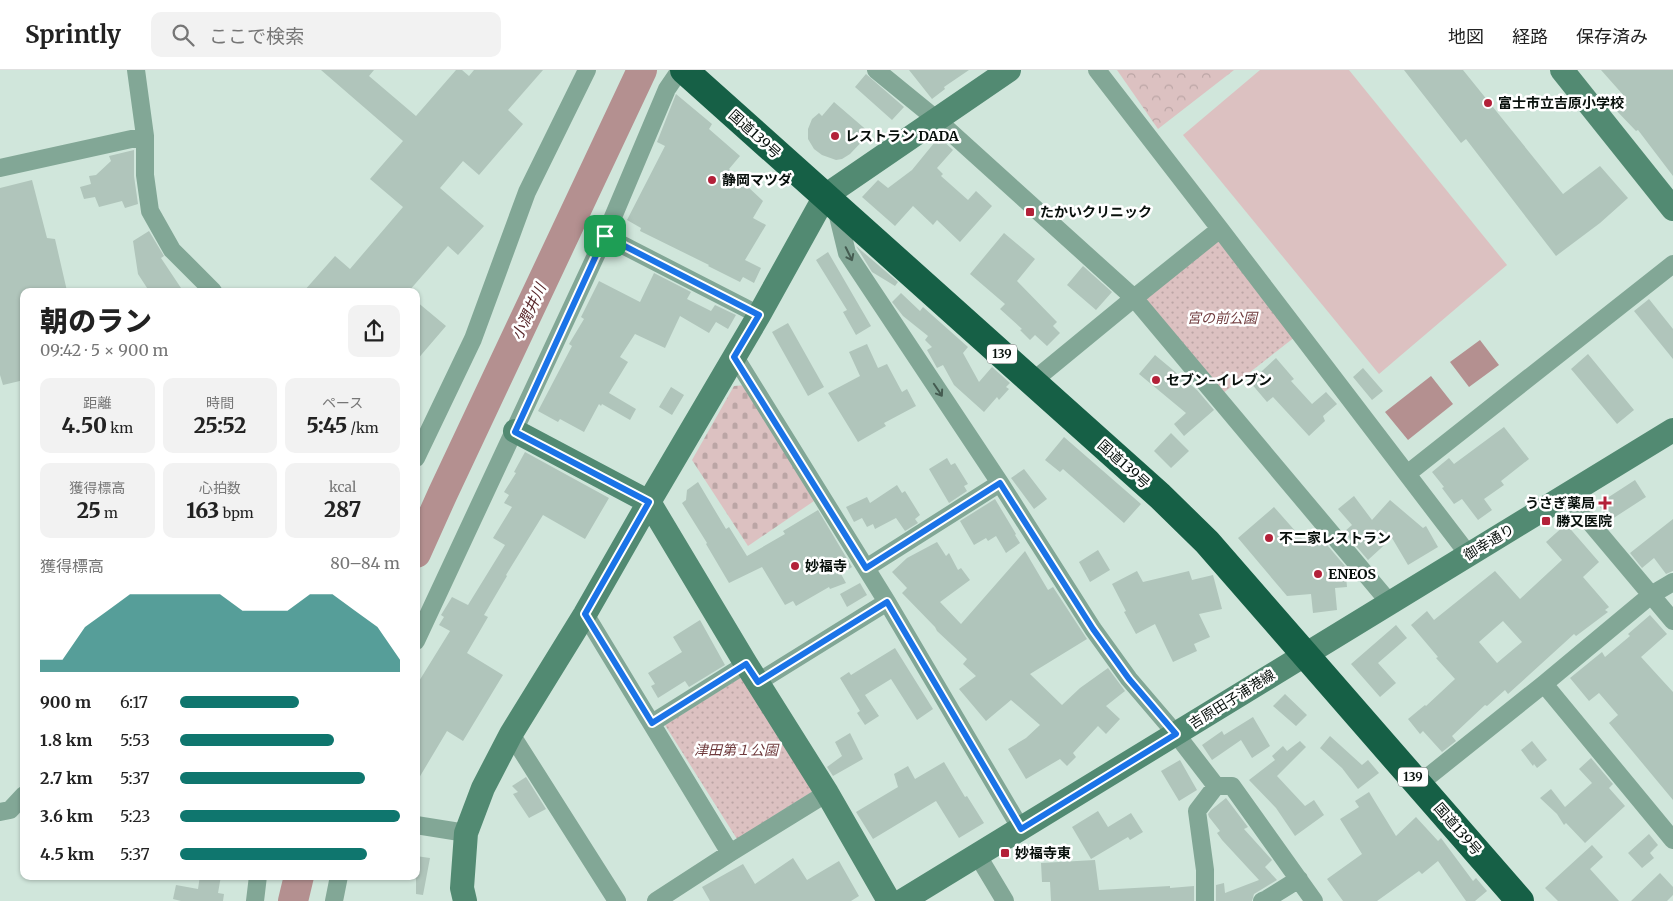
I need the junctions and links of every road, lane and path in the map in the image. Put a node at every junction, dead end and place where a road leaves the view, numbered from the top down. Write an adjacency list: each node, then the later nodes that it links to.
1 (136, 70): 10 (street)
2 (587, 70): 24 (street)
3 (680, 70): 15 (street)
4 (684, 70): 12 (highway, 国道139号 / 139)
5 (876, 70): 9 (street)
6 (1010, 70): 9 (street)
7 (1097, 70): 14 (street)
8 (1562, 70): 13 (street)
9 (936, 119): 12 (street); 18 (street)
10 (145, 136): 11 (street); 17 (street)
11 (0, 168)
12 (830, 202): 19 (street); 21 (highway, 国道139号 / 139); 26 (street, one-way to 26)
13 (1673, 208)
14 (1220, 229): 18 (street); 25 (street)
15 (605, 236): 19 (street); 23 (street)
16 (1673, 264): 25 (street)
17 (210, 288)
18 (1134, 298): 21 (street); 34 (street)
19 (759, 315): 20 (street)
20 (734, 357): 28 (street); 30 (street)
21 (1033, 381): 38 (highway, 国道139号 / 139)
22 (1673, 430): 27 (street, 御幸通り)
23 (515, 432): 28 (street); 37 (street)
24 (420, 450)
25 (1406, 474): 29 (street)
26 (1000, 483): 30 (street); 43 (street)
27 (1567, 495): 29 (street, 御幸通り); 32 (street)
28 (649, 502): 35 (street); 39 (street)
29 (1468, 554): 34 (street, 御幸通り)
30 (866, 568): 33 (street)
31 (1673, 582): 32 (street)
32 (1651, 595): 36 (street); 40 (street)
33 (887, 602): 39 (street); 50 (street)
34 (1389, 602): 38 (street, 御幸通り)
35 (585, 614): 41 (street); 42 (street)
36 (1673, 621)
37 (420, 633)
38 (1305, 654): 43 (street, 吉原田子浦港線); 44 (highway, 国道139号 / 139)
39 (752, 673): 41 (street); 46 (street)
40 (1544, 684): 44 (street); 52 (street)
41 (652, 723): 53 (street)
42 (511, 734): 51 (street); 61 (street)
43 (1176, 734): 45 (street); 50 (street, 吉原田子浦港線)
44 (1419, 784): 69 (highway, 国道139号 / 139)
45 (1216, 786): 55 (street); 66 (street)
46 (827, 793): 53 (street); 63 (street)
47 (20, 800): 48 (street)
48 (0, 812)
49 (420, 825): 51 (street)
50 (1021, 829): 54 (street, 吉原田子浦港線)
51 (466, 833): 60 (street)
52 (1673, 840)
53 (730, 853): 62 (street)
54 (978, 856): 64 (street, 吉原田子浦港線); 65 (street)
55 (1298, 879): 67 (street); 68 (street)
56 (258, 880): 58 (street)
57 (338, 880): 59 (street)
58 (255, 901)
59 (334, 901)
60 (465, 901)
61 (617, 901)
62 (656, 901)
63 (889, 901)
64 (902, 901)
65 (1005, 901)
66 (1205, 901)
67 (1262, 901)
68 (1314, 901)
69 (1520, 901)

